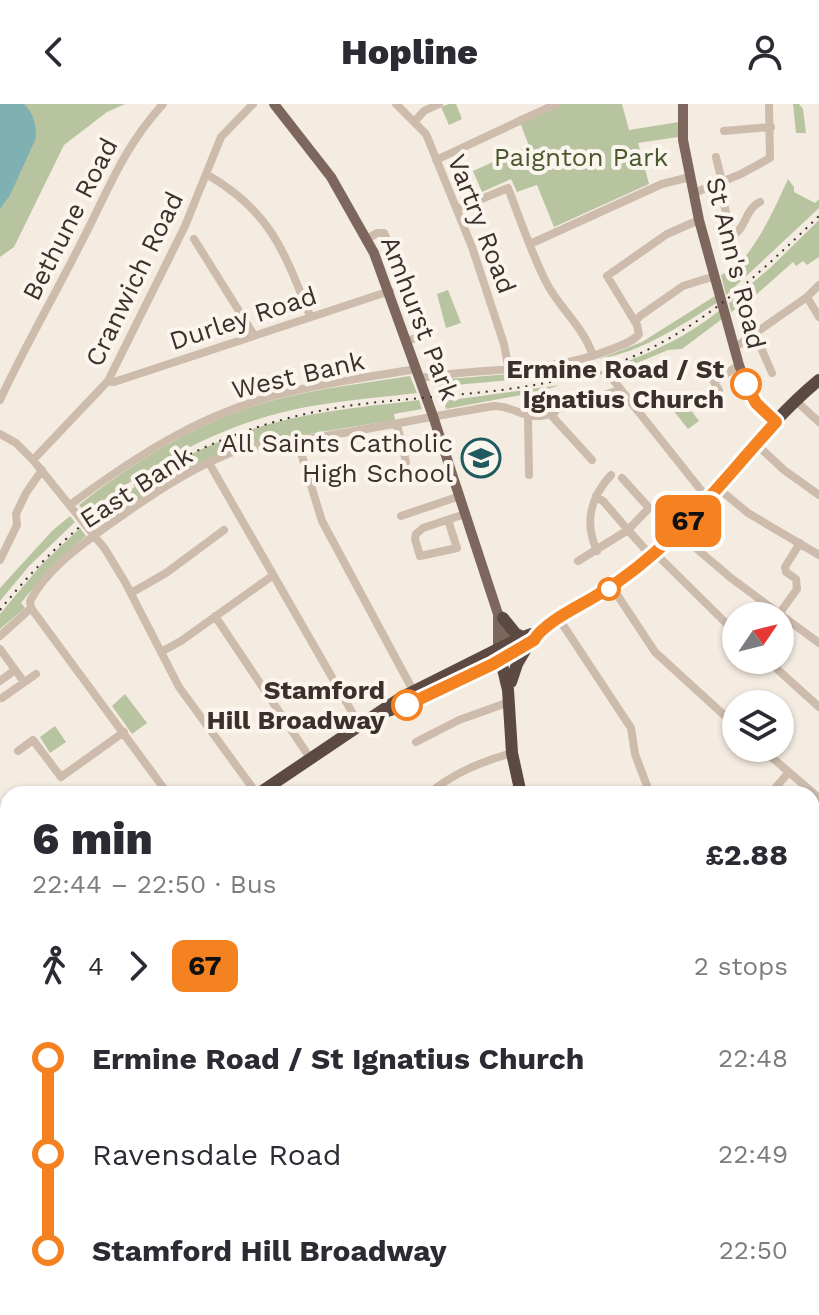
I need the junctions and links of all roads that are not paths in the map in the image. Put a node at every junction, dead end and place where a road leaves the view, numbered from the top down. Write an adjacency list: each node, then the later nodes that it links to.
1 (163, 104): 45 (street, Bethune Road)
2 (253, 104): 14 (street, Cranwich Road)
3 (274, 104): 22 (main road, Amhurst Park)
4 (396, 104): 9 (street, Vartry Road)
5 (439, 104): 9 (street)
6 (556, 104): 13 (street)
7 (683, 104): 15 (main road, St Ann's Road)
8 (769, 104): 10 (street)
9 (415, 121): 13 (street, Vartry Road)
10 (771, 127): 11 (street); 16 (street)
11 (724, 131)
12 (716, 157): 16 (street)
13 (436, 160): 19 (street, Vartry Road)
14 (206, 174): 28 (street); 42 (street, Cranwich Road)
15 (690, 177): 17 (main road, St Ann's Road); 23 (street)
16 (721, 183): 17 (street); 18 (street)
17 (694, 193): 20 (main road, St Ann's Road)
18 (760, 202)
19 (457, 209): 23 (street); 37 (street, Vartry Road)
20 (699, 220): 24 (main road, St Ann's Road); 30 (street)
21 (194, 239): 32 (street)
22 (367, 239): 26 (main road, Amhurst Park); 33 (street)
23 (530, 244): 35 (street)
24 (715, 276): 30 (street); 34 (main road, St Ann's Road)
25 (819, 285): 27 (street)
26 (390, 291): 28 (street, Durley Road); 33 (main road, Amhurst Park)
27 (807, 297): 29 (street); 31 (street)
28 (310, 316): 32 (street, Durley Road)
29 (819, 317)
30 (635, 322): 35 (street, West Bank)
31 (755, 334): 34 (street); 38 (street)
32 (254, 335): 42 (street, Durley Road)
33 (407, 341): 39 (main road, Amhurst Park)
34 (734, 348): 36 (main road, St Ann's Road)
35 (593, 356): 37 (street, West Bank)
36 (739, 365): 44 (street); 50 (main road, St Ann's Road)
37 (509, 371): 39 (street, West Bank)
38 (772, 373)
39 (418, 374): 48 (main road, Amhurst Park); 69 (street, West Bank)
40 (610, 376): 43 (street)
41 (819, 380): 46 (highway)
42 (108, 381): 56 (street, Cranwich Road)
43 (620, 390): 47 (street, East Bank); 68 (street)
44 (719, 390)
45 (0, 400)
46 (796, 401): 50 (highway); 51 (street)
47 (556, 411): 49 (street, East Bank); 57 (street)
48 (433, 416): 49 (street, East Bank); 52 (street, East Bank); 66 (main road, Amhurst Park)
49 (528, 416): 61 (street)
50 (776, 422): 55 (highway)
51 (819, 422)
52 (397, 425): 54 (street, East Bank); 58 (street)
53 (0, 434): 56 (street)
54 (297, 440): 59 (street, East Bank); 108 (street)
55 (756, 444): 64 (highway); 65 (street)
56 (33, 460): 60 (street)
57 (592, 460)
58 (406, 462)
59 (209, 463): 72 (street); 75 (street, East Bank)
60 (42, 470): 69 (street); 81 (street)
61 (529, 475)
62 (611, 475): 67 (street)
63 (622, 478): 74 (street)
64 (718, 488): 68 (highway); 77 (street)
65 (819, 495)
66 (460, 496): 70 (main road, Amhurst Park); 71 (street)
67 (596, 496): 74 (street); 78 (street)
68 (708, 499): 76 (highway)
69 (70, 505): 75 (street)
70 (465, 514): 73 (street); 90 (main road, Amhurst Park)
71 (401, 516)
72 (240, 520): 83 (street); 85 (street)
73 (448, 520): 73 (street)
74 (628, 530): 78 (street); 80 (street)
75 (99, 531): 85 (street); 88 (street, East Bank)
76 (677, 532): 80 (highway); 86 (street)
77 (800, 543): 79 (street); 87 (street)
78 (597, 551): 82 (street)
79 (819, 555)
80 (654, 556): 84 (highway); 92 (street)
81 (0, 560)
82 (578, 561)
83 (272, 576): 89 (street); 112 (street)
84 (612, 587): 91 (highway); 111 (street)
85 (131, 593): 98 (street)
86 (763, 602)
87 (788, 602)
88 (31, 608): 94 (street, East Bank); 113 (street)
89 (215, 616): 98 (street); 117 (street)
90 (501, 616): 95 (highway); 99 (main road, Amhurst Park)
91 (559, 619): 95 (highway); 125 (street)
92 (722, 620)
93 (794, 625): 96 (street)
94 (0, 636)
95 (530, 638): 99 (highway); 107 (highway)
96 (819, 643)
97 (0, 649): 100 (street)
98 (161, 652): 121 (street)
99 (504, 652): 101 (highway); 106 (highway); 107 (highway)
100 (15, 670): 104 (street); 105 (street)
101 (478, 671): 106 (highway); 107 (highway)
102 (36, 674): 105 (street)
103 (782, 674): 110 (street)
104 (0, 681)
105 (24, 682): 109 (street)
106 (444, 682): 108 (highway)
107 (509, 689): 114 (street); 116 (highway)
108 (416, 695): 112 (highway)
109 (3, 699)
110 (819, 707)
111 (722, 713)
112 (360, 726): 117 (highway)
113 (124, 732): 115 (street); 120 (street)
114 (416, 742)
115 (18, 751)
116 (512, 753): 123 (street); 124 (highway)
117 (310, 758): 122 (highway)
118 (777, 762): 119 (street)
119 (789, 772): 126 (street); 127 (street)
120 (162, 786)
121 (251, 786)
122 (278, 786)
123 (440, 786)
124 (519, 786)
125 (647, 786)
126 (777, 786)
127 (805, 786)

